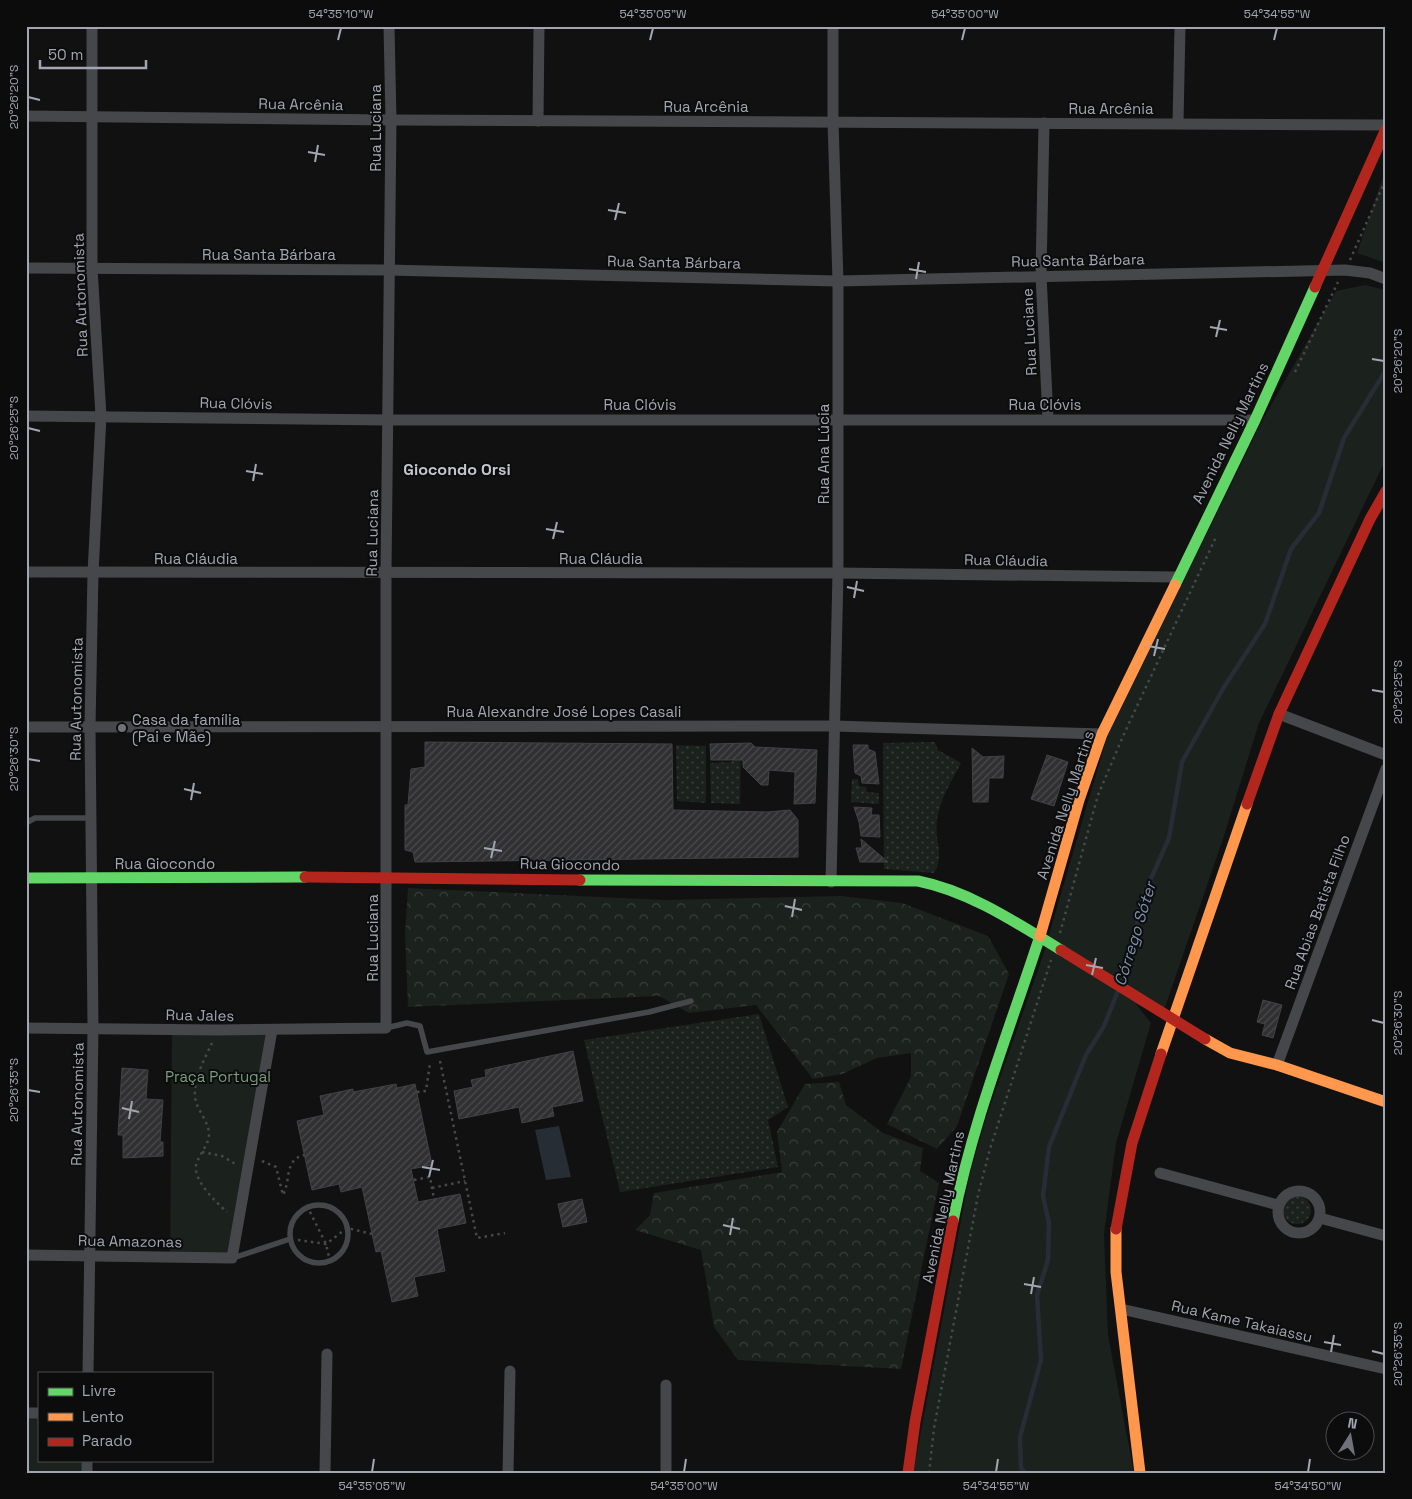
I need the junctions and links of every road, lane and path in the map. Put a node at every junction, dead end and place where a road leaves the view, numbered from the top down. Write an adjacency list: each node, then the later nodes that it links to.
1 (92, 26): 7 (street, Rua Autonomista)
2 (389, 26): 8 (street, Rua Luciana)
3 (539, 26): 9 (street)
4 (833, 26): 10 (street, Rua Ana Lúcia)
5 (1180, 26): 12 (street)
6 (26, 116): 7 (street, Rua Arcênia)
7 (92, 116): 8 (street, Rua Arcênia); 17 (street, Rua Autonomista)
8 (391, 120): 9 (street, Rua Arcênia); 18 (street, Rua Luciana)
9 (538, 121): 10 (street, Rua Arcênia)
10 (833, 121): 11 (street, Rua Arcênia); 23 (street, Rua Ana Lúcia)
11 (1044, 123): 12 (street, Rua Arcênia); 21 (street, Rua Luciane)
12 (1178, 123): 13 (street, Rua Arcênia)
13 (1386, 125)
14 (1386, 129): 19 (main road, Avenida Nelly Martins)
15 (1386, 179): 20 (path)
16 (26, 268): 17 (street, Rua Santa Bárbara)
17 (92, 268): 18 (street, Rua Santa Bárbara); 26 (street, Rua Autonomista)
18 (388, 270): 23 (street, Rua Santa Bárbara); 29 (street, Rua Luciana)
19 (1321, 270): 20 (street, Rua Santa Bárbara); 21 (street, Rua Santa Bárbara); 30 (main road, Avenida Nelly Martins)
20 (1345, 270): 22 (street, Rua Santa Bárbara); 24 (path)
21 (1041, 275): 23 (street, Rua Santa Bárbara); 28 (street, Rua Luciane)
22 (1386, 279)
23 (838, 281): 27 (street, Rua Ana Lúcia)
24 (1293, 375)
25 (26, 416): 26 (street, Rua Clóvis)
26 (100, 416): 29 (street, Rua Clóvis); 34 (street, Rua Autonomista)
27 (838, 418): 28 (street, Rua Clóvis); 29 (street, Rua Clóvis); 36 (street, Rua Ana Lúcia)
28 (1048, 419): 30 (street, Rua Clóvis)
29 (389, 420): 35 (street, Rua Luciana)
30 (1255, 420): 37 (main road, Avenida Nelly Martins)
31 (1386, 490): 38 (main road)
32 (1218, 534): 53 (path)
33 (26, 572): 34 (street, Rua Cláudia)
34 (93, 573): 35 (street, Rua Cláudia); 42 (street, Rua Autonomista)
35 (386, 573): 36 (street, Rua Cláudia); 39 (street, Rua Luciana)
36 (838, 573): 37 (street, Rua Cláudia); 40 (street, Rua Ana Lúcia)
37 (1176, 577): 43 (main road, Avenida Nelly Martins)
38 (1279, 714): 44 (street); 55 (main road)
39 (388, 726): 40 (street, Rua Alexandre José Lopes Casali); 42 (street, Rua Alexandre José Lopes Casali); 48 (street, Rua Luciana)
40 (834, 726): 43 (street, Rua Alexandre José Lopes Casali); 51 (street, Rua Ana Lúcia)
41 (26, 727): 42 (street, Rua Alexandre José Lopes Casali)
42 (90, 727): 46 (street, Rua Autonomista)
43 (1102, 734): 52 (main road, Avenida Nelly Martins)
44 (1386, 755)
45 (1386, 769): 63 (street, Rua Abias Batista Filho)
46 (91, 818): 47 (lane); 50 (street, Rua Autonomista)
47 (26, 823)
48 (387, 877): 50 (main road, Rua Giocondo); 51 (main road, Rua Giocondo); 58 (street, Rua Luciana)
49 (26, 878): 50 (main road, Rua Giocondo)
50 (92, 879): 57 (street, Rua Autonomista)
51 (831, 882): 52 (main road, Rua Giocondo)
52 (1040, 937): 53 (main road, Rua Giocondo); 98 (main road, Avenida Nelly Martins)
53 (1055, 948): 55 (main road, Rua Giocondo); 99 (path)
54 (691, 1001): 61 (lane)
55 (1172, 1020): 63 (main road, Rua Giocondo); 89 (main road)
56 (26, 1028): 57 (street, Rua Jales)
57 (92, 1028): 59 (street, Rua Jales); 86 (street, Rua Autonomista)
58 (386, 1028): 60 (street, Rua Jales); 61 (lane)
59 (217, 1030): 60 (street, Rua Jales); 66 (path)
60 (272, 1030): 68 (street)
61 (456, 1047): 62 (path)
62 (440, 1061): 64 (path); 72 (path)
63 (1277, 1065): 65 (main road, Rua Giocondo)
64 (417, 1092)
65 (1386, 1102)
66 (202, 1152): 69 (path); 78 (path)
67 (304, 1155): 68 (path)
68 (250, 1156): 69 (street)
69 (246, 1171): 78 (street)
70 (1160, 1173): 76 (street)
71 (414, 1180): 73 (path)
72 (465, 1181): 73 (path); 80 (path)
73 (432, 1188): 74 (path)
74 (434, 1199)
75 (307, 1206): 79 (lane); 83 (lane); 84 (path)
76 (1278, 1206): 77 (street); 77 (street)
77 (1320, 1218): 82 (street)
78 (237, 1220): 87 (street)
79 (347, 1228): 81 (path); 84 (path); 88 (lane)
80 (505, 1233)
81 (372, 1234)
82 (1386, 1236)
83 (290, 1239): 84 (path); 87 (lane); 88 (lane)
84 (326, 1244): 88 (path)
85 (26, 1255): 86 (street, Rua Amazonas)
86 (90, 1255): 87 (street, Rua Amazonas); 93 (street, Rua Autonomista)
87 (232, 1258)
88 (330, 1261)
89 (1121, 1309): 91 (street, Rua Kame Takaiassu); 100 (main road)
90 (327, 1354): 95 (street)
91 (1386, 1369)
92 (510, 1371): 96 (street)
93 (88, 1372)
94 (666, 1385): 97 (street)
95 (325, 1473)
96 (508, 1473)
97 (666, 1473)
98 (908, 1473)
99 (930, 1473)
100 (1140, 1473)

